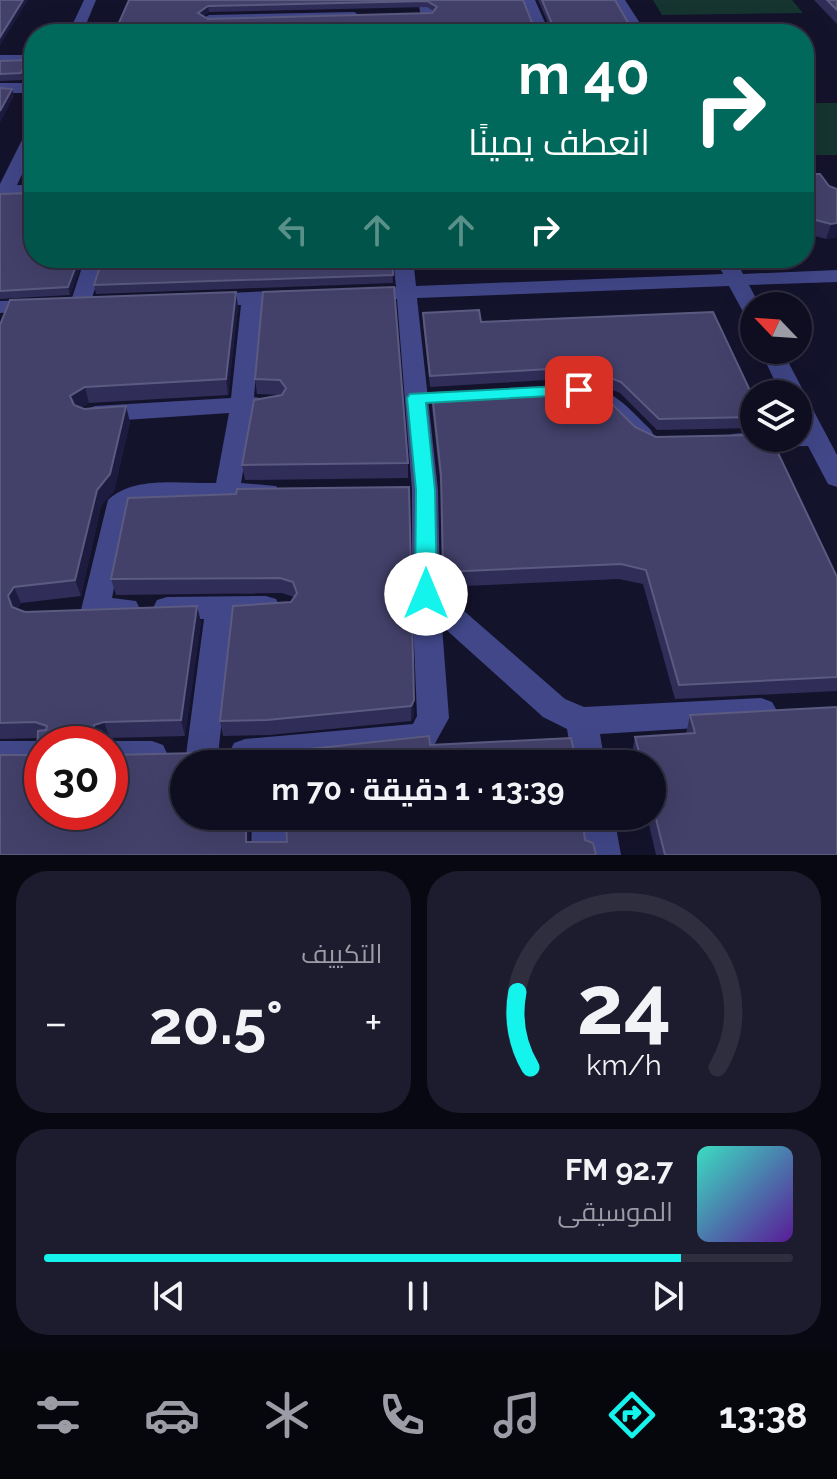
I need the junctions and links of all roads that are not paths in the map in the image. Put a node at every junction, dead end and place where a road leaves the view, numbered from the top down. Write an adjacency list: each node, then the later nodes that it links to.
1 (90, 0): 9 (street)
2 (213, 0): 8 (street)
3 (529, 0): 11 (street)
4 (619, 0): 12 (street)
5 (426, 7): 6 (street)
6 (412, 14)
7 (365, 15): 8 (street)
8 (209, 19): 10 (street)
9 (79, 24)
10 (207, 24)
11 (539, 24)
12 (634, 24)
13 (0, 59): 14 (street)
14 (24, 59)
15 (0, 88): 16 (street)
16 (24, 88)
17 (24, 155): 18 (street)
18 (3, 190): 19 (street)
19 (24, 190)
20 (93, 268): 31 (street)
21 (404, 268): 25 (street)
22 (730, 268): 24 (street)
23 (837, 276): 24 (street)
24 (737, 280): 25 (street); 26 (street)
25 (406, 292): 27 (street); 34 (street)
26 (743, 292)
27 (345, 295)
28 (314, 296): 29 (street)
29 (252, 298): 30 (street); 36 (street)
30 (190, 300)
31 (0, 307)
32 (549, 392): 41 (street)
33 (446, 397): 34 (street)
34 (416, 398): 44 (street)
35 (273, 403): 36 (street)
36 (242, 405): 37 (street); 46 (street)
37 (89, 414)
38 (812, 432): 39 (street)
39 (815, 438): 40 (street); 42 (street)
40 (723, 441)
41 (662, 442)
42 (837, 478)
43 (395, 490): 44 (street)
44 (425, 490): 47 (street)
45 (288, 491): 46 (street)
46 (227, 492): 50 (street)
47 (426, 594): 53 (street); 55 (street)
48 (282, 607): 49 (street)
49 (220, 608): 50 (street); 54 (street)
50 (95, 610): 51 (street)
51 (63, 612)
52 (789, 710): 53 (street)
53 (582, 721): 56 (street)
54 (203, 750)
55 (328, 750)
56 (587, 750)
57 (0, 755): 58 (street)
58 (24, 755)
59 (128, 755): 60 (street)
60 (170, 755)
61 (269, 830): 63 (street)
62 (599, 830): 64 (street)
63 (269, 855)
64 (603, 855)

